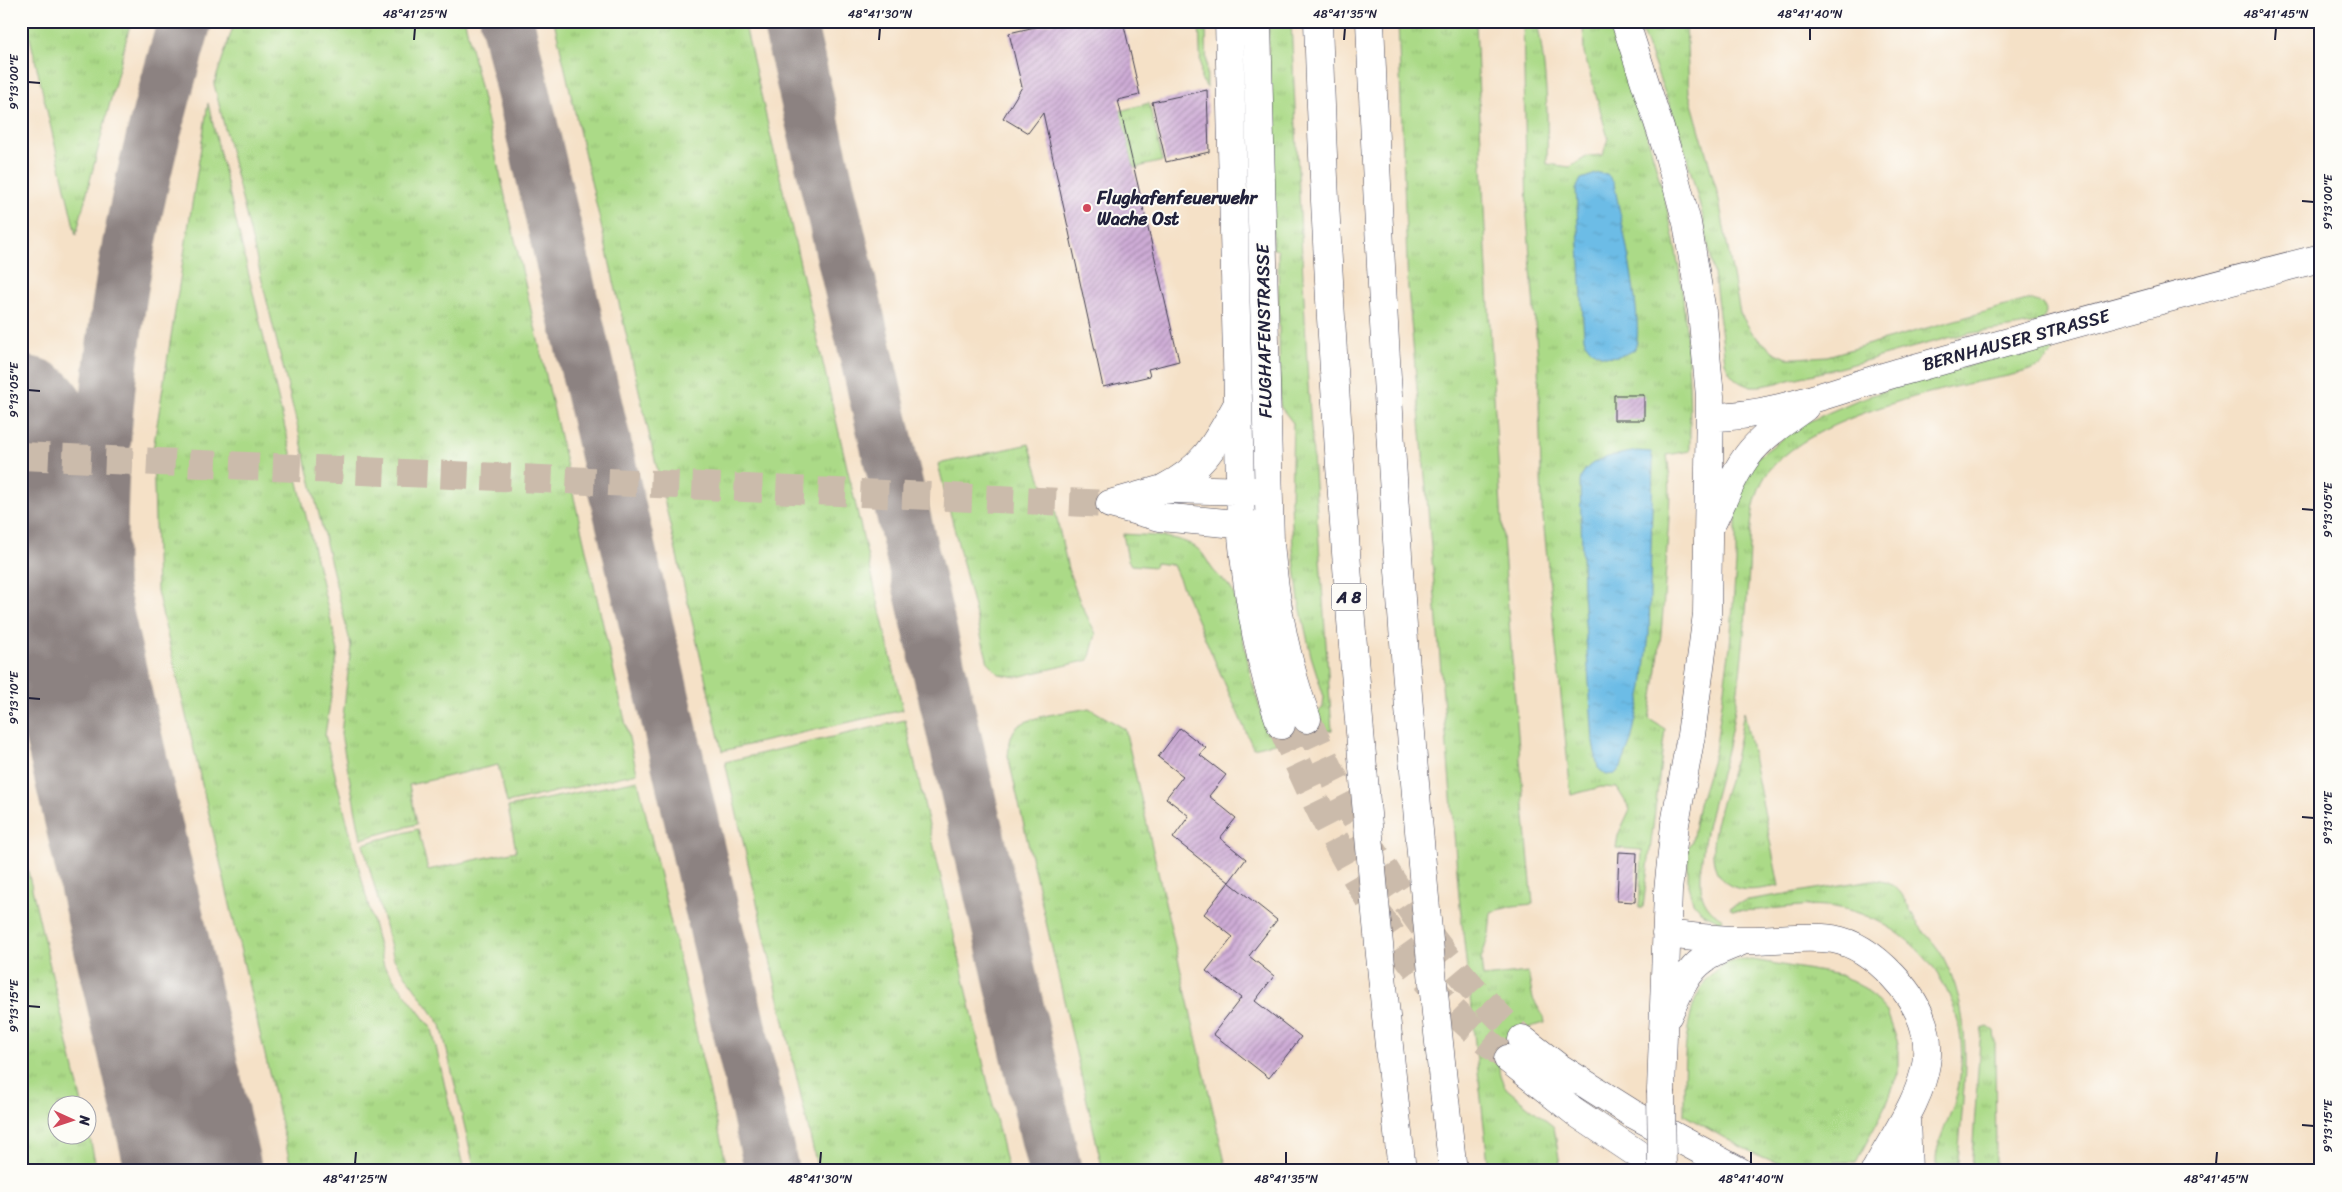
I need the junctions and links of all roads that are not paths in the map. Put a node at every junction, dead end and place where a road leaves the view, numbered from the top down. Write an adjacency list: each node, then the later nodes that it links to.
1 (1229, 21): 8 (main road, FLUGHAFENSTRASSE)
2 (1257, 21): 12 (main road, FLUGHAFENSTRASSE)
3 (1318, 21): 24 (main road, A 8)
4 (1370, 21): 22 (main road)
5 (1625, 21): 9 (main road)
6 (2321, 258): 7 (main road, BERNHAUSER STRASSE)
7 (1817, 398): 9 (main road, BERNHAUSER STRASSE); 15 (main road)
8 (1237, 405): 10 (main road); 11 (main road, FLUGHAFENSTRASSE)
9 (1710, 417): 15 (main road)
10 (1163, 489): 11 (main road); 13 (main road)
11 (1240, 490): 12 (main road); 13 (main road, FLUGHAFENSTRASSE)
12 (1268, 491): 14 (main road, FLUGHAFENSTRASSE)
13 (1241, 526): 14 (main road); 17 (main road, FLUGHAFENSTRASSE)
14 (1269, 527): 16 (main road, FLUGHAFENSTRASSE)
15 (1709, 529): 18 (main road)
16 (1307, 719)
17 (1281, 725)
18 (1666, 934): 19 (main road); 20 (main road)
19 (1743, 940): 20 (main road); 21 (main road)
20 (1663, 1026): 27 (main road, bridge)
21 (1906, 1118): 23 (main road); 29 (main road)
22 (1450, 1141): 25 (main road); 26 (main road)
23 (1909, 1169)
24 (1402, 1171)
25 (1454, 1171)
26 (1461, 1171)
27 (1663, 1171): 28 (main road)
28 (1740, 1171)
29 (1875, 1171)

